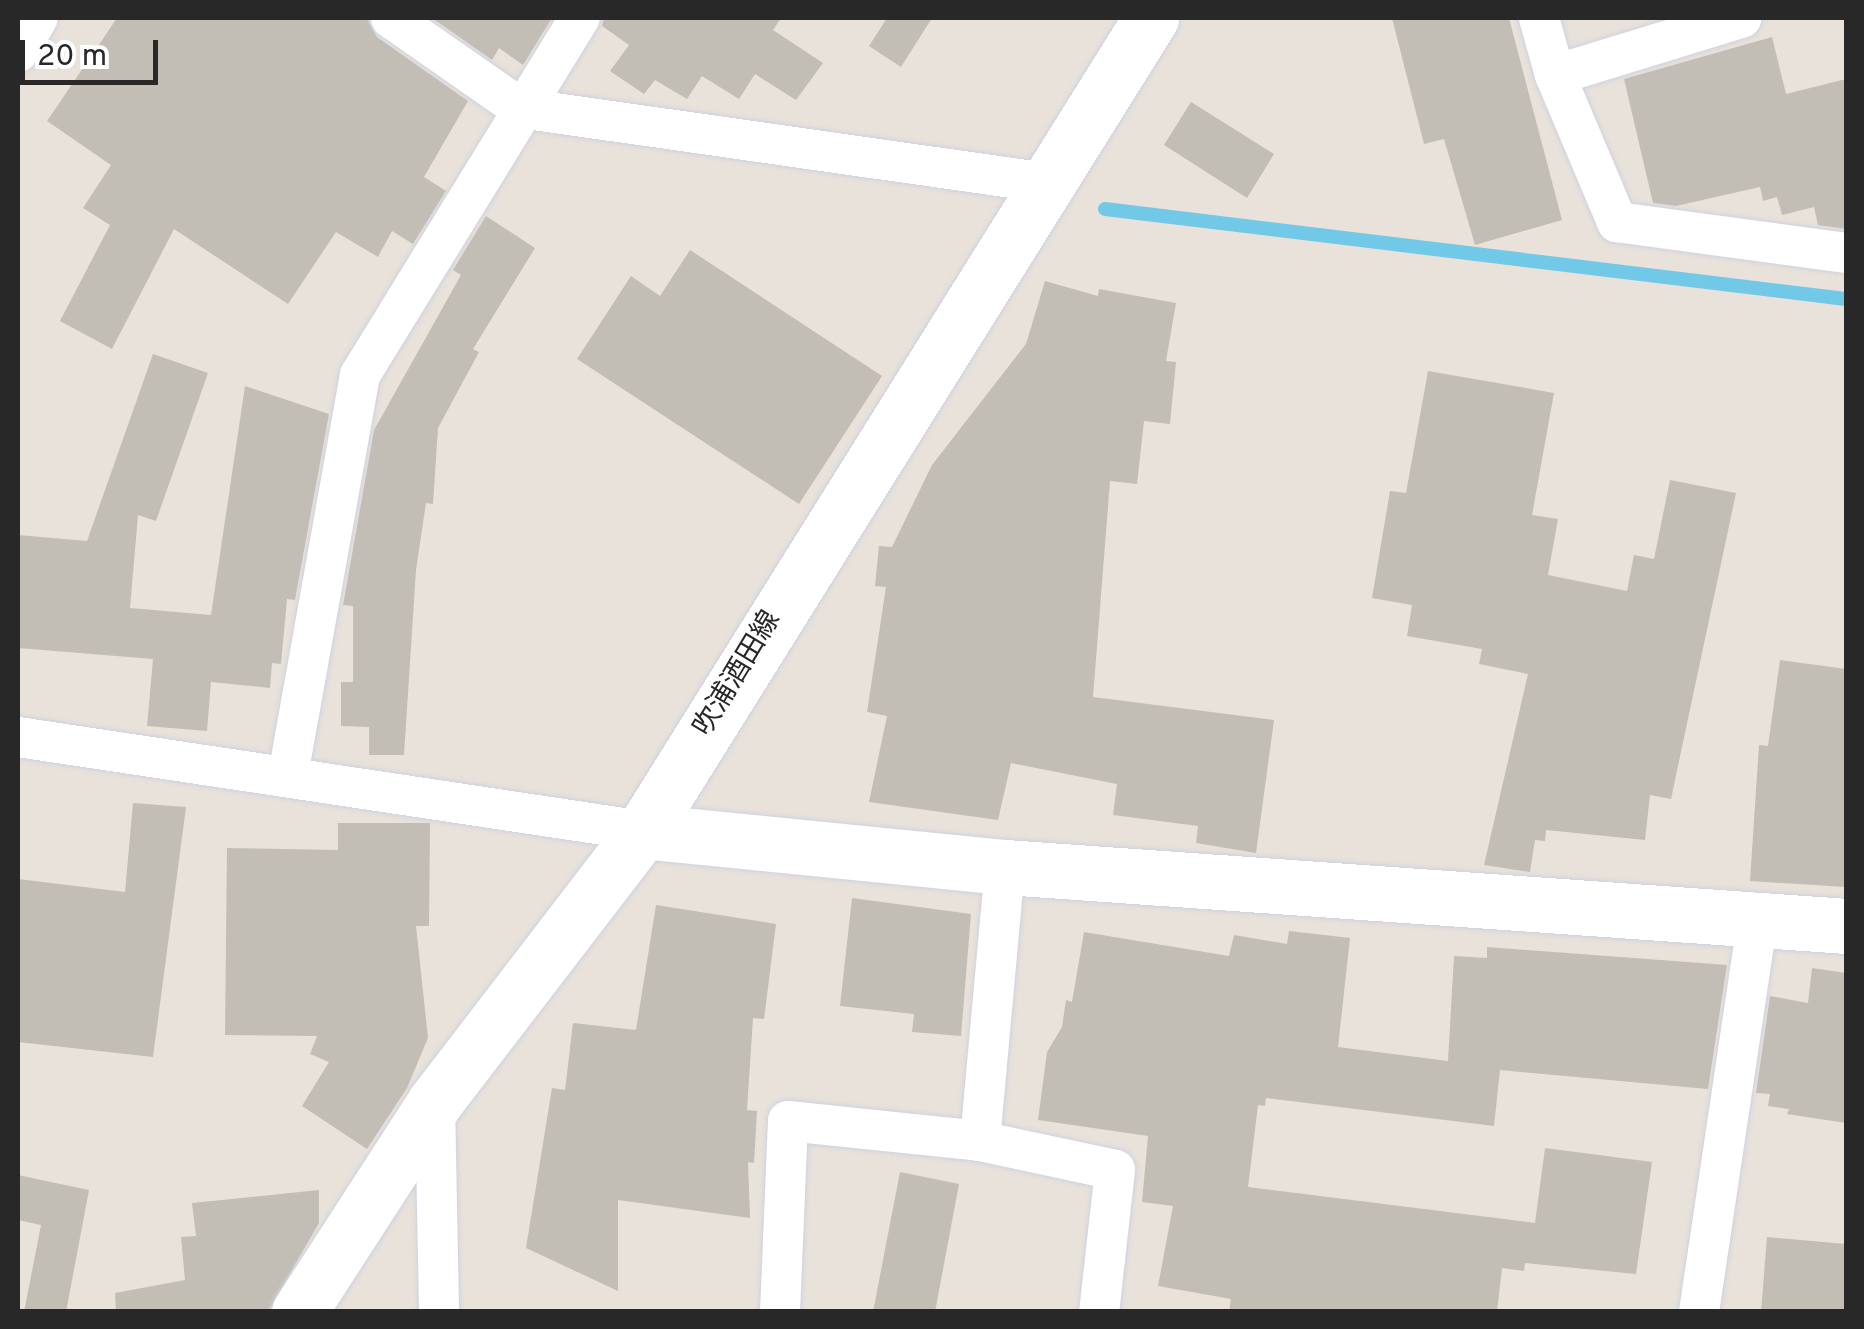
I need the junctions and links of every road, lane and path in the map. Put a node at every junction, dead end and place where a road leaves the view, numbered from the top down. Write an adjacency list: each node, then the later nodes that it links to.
1 (38, 18): 7 (street)
2 (391, 18): 9 (street)
3 (580, 18): 9 (street)
4 (1151, 18): 10 (main road, 吹浦酒田線)
5 (1539, 18): 8 (street)
6 (1741, 18): 8 (street)
7 (18, 52)
8 (1555, 75): 11 (street)
9 (520, 108): 10 (street); 13 (street)
10 (1046, 183): 14 (main road, 吹浦酒田線)
11 (1846, 253)
12 (18, 737): 13 (street)
13 (288, 775): 14 (street)
14 (643, 831): 15 (main road); 18 (main road, 吹浦酒田線)
15 (1005, 867): 16 (main road); 19 (street)
16 (1756, 924): 17 (main road); 24 (street)
17 (1846, 926)
18 (435, 1102): 20 (main road, 吹浦酒田線); 21 (street)
19 (980, 1141): 22 (street); 23 (street)
20 (299, 1312)
21 (438, 1312)
22 (780, 1312)
23 (1098, 1312)
24 (1699, 1312)

